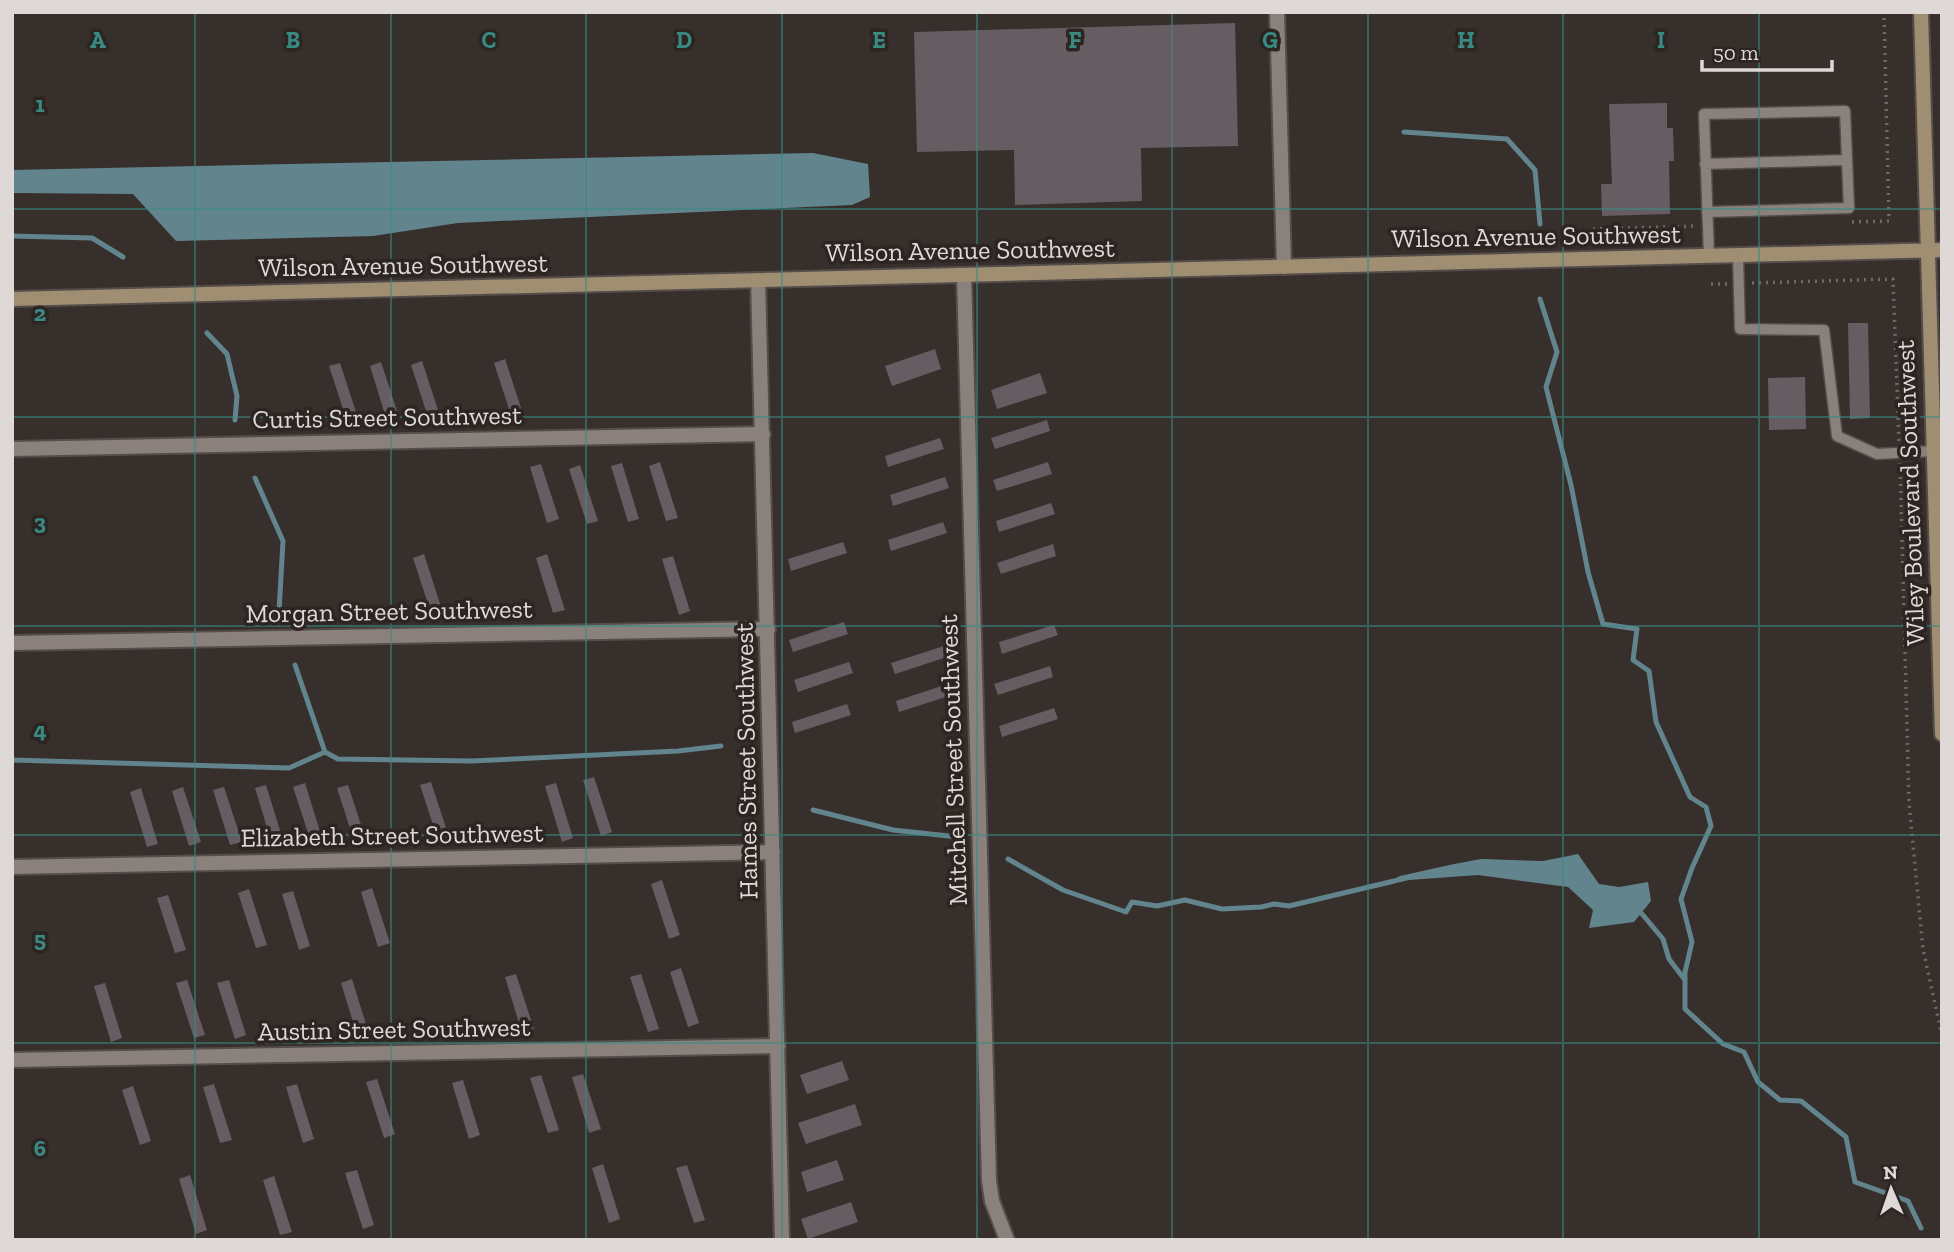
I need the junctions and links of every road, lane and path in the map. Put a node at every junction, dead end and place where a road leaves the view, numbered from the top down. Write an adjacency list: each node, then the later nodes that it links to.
1 (1277, 12): 11 (street)
2 (1884, 12): 7 (path)
3 (1921, 12): 8 (street, Wiley Boulevard Southwest)
4 (1846, 160): 5 (lane); 5 (lane); 6 (lane)
5 (1705, 164): 6 (lane)
6 (1707, 212): 9 (lane)
7 (1889, 221)
8 (1935, 250): 10 (street, Wilson Avenue Southwest); 17 (street, Wiley Boulevard Southwest)
9 (1709, 256): 10 (street, Wilson Avenue Southwest); 11 (street, Wilson Avenue Southwest)
10 (1738, 256): 15 (lane)
11 (1284, 267): 12 (street, Wilson Avenue Southwest)
12 (964, 275): 13 (street, Wilson Avenue Southwest); 31 (street, Mitchell Street Southwest)
13 (758, 280): 16 (street, Wilson Avenue Southwest); 18 (street, Hames Street Southwest)
14 (1711, 284): 15 (path)
15 (1739, 284): 21 (lane); 21 (path)
16 (12, 299)
17 (1937, 398): 20 (street, Wiley Boulevard Southwest)
18 (763, 434): 19 (street, Curtis Street Southwest); 22 (street, Hames Street Southwest)
19 (12, 449)
20 (1934, 451): 21 (lane); 24 (street, Wiley Boulevard Southwest)
21 (1899, 453): 27 (path)
22 (768, 629): 23 (street, Morgan Street Southwest); 25 (street, Hames Street Southwest)
23 (12, 643)
24 (1942, 734)
25 (773, 852): 26 (street, Elizabeth Street Southwest); 28 (street, Hames Street Southwest)
26 (12, 867)
27 (1942, 1036)
28 (778, 1046): 29 (street, Austin Street Southwest); 30 (street, Hames Street Southwest)
29 (12, 1060)
30 (782, 1240)
31 (1007, 1240)

